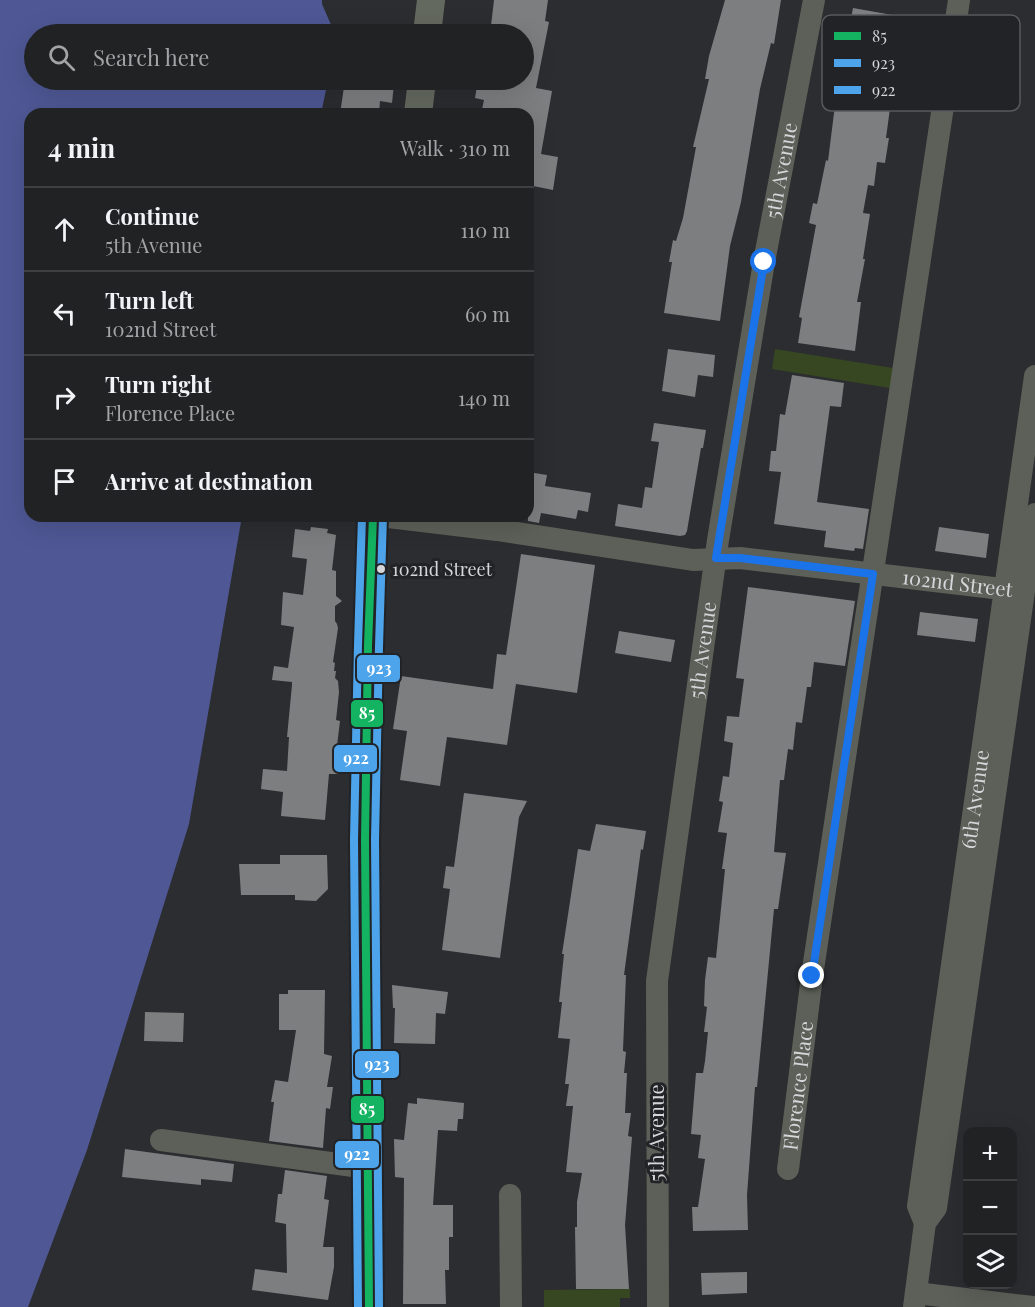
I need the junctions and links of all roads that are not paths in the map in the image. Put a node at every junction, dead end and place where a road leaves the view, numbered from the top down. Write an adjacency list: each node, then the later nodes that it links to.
1 (431, 0): 5 (main road)
2 (814, 0): 13 (street, 5th Avenue)
3 (959, 0): 4 (street, Florence Place)
4 (957, 15)
5 (428, 24)
6 (421, 90): 7 (main road)
7 (419, 108)
8 (942, 111): 14 (street, Florence Place)
9 (1035, 376): 15 (street, 6th Avenue)
10 (1035, 514): 15 (street, 6th Avenue)
11 (373, 522): 17 (main road)
12 (430, 522): 13 (street, 102nd Street)
13 (716, 558): 14 (street, 102nd Street); 23 (street, 5th Avenue)
14 (873, 574): 15 (street, 102nd Street); 18 (street, Florence Place)
15 (1021, 592): 20 (street, 6th Avenue)
16 (161, 1140): 17 (street)
17 (368, 1168): 21 (main road)
18 (788, 1169)
19 (510, 1195): 22 (street)
20 (915, 1300): 24 (street)
21 (369, 1307)
22 (511, 1307)
23 (658, 1307)
24 (1033, 1307)

